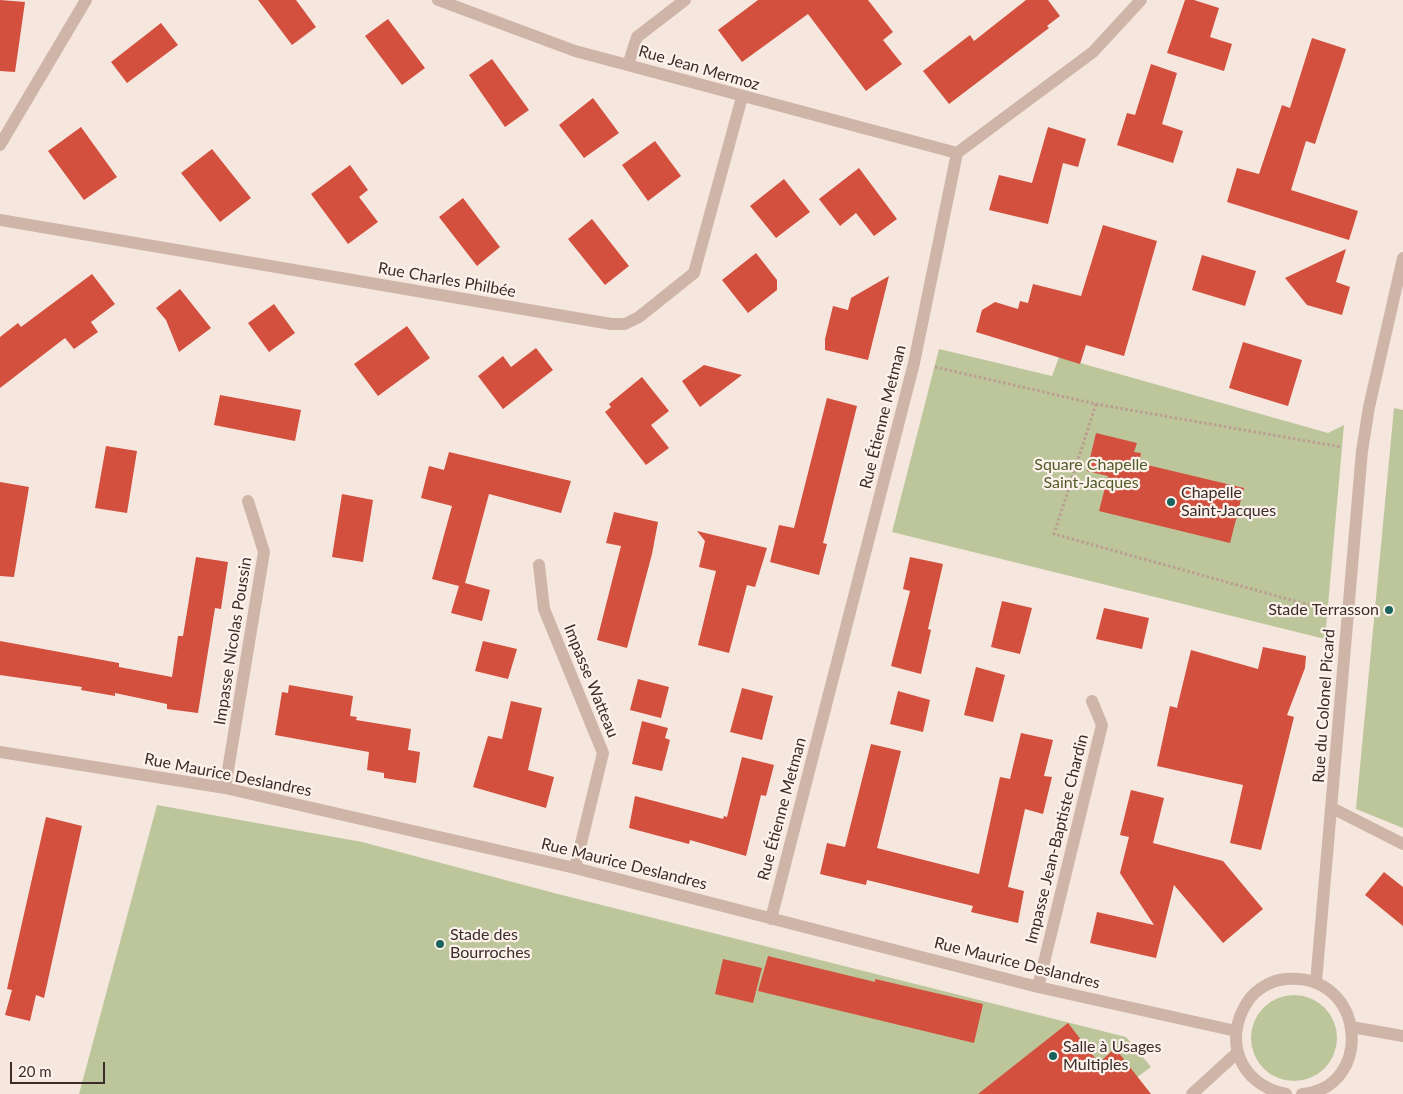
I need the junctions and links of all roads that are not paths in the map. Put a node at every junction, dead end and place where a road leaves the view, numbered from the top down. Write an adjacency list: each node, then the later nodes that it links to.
1 (86, 0): 7 (street)
2 (438, 0): 5 (street, Rue Jean Mermoz)
3 (685, 0): 5 (street)
4 (1141, 0): 8 (street)
5 (628, 65): 6 (street, Rue Jean Mermoz)
6 (742, 97): 8 (street, Rue Jean Mermoz); 9 (street, Rue Charles Philbée)
7 (0, 145)
8 (957, 153): 19 (street, Rue Étienne Metman)
9 (0, 220)
10 (1403, 258): 16 (street, Rue du Colonel Picard)
11 (248, 501): 15 (street, Impasse Nicolas Poussin)
12 (539, 565): 18 (street, Impasse Watteau)
13 (1092, 701): 21 (street, Impasse Jean-Baptiste Chardin)
14 (0, 752): 15 (street, Rue Maurice Deslandres)
15 (225, 788): 18 (street, Rue Maurice Deslandres)
16 (1332, 808): 17 (street); 20 (street, Rue du Colonel Picard)
17 (1403, 844)
18 (575, 868): 19 (street, Rue Maurice Deslandres)
19 (771, 919): 21 (street, Rue Maurice Deslandres)
20 (1316, 982): 22 (street); 23 (street)
21 (1038, 987): 23 (street, Rue Maurice Deslandres)
22 (1352, 1027): 24 (street); 28 (street)
23 (1236, 1031): 25 (street)
24 (1403, 1036)
25 (1238, 1052): 26 (street); 27 (street)
26 (1192, 1094)
27 (1286, 1094)
28 (1302, 1094)

